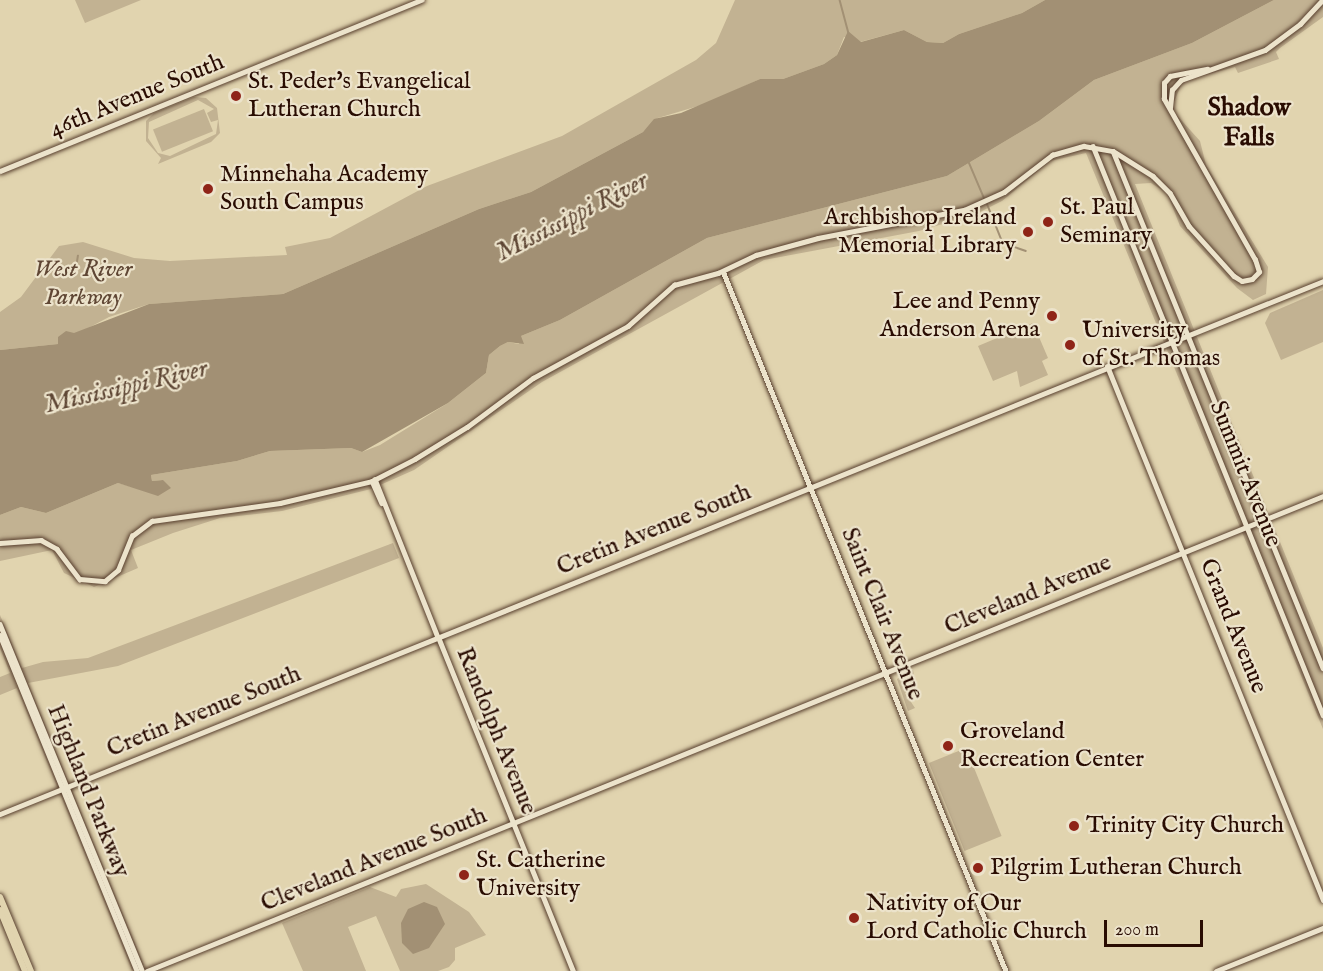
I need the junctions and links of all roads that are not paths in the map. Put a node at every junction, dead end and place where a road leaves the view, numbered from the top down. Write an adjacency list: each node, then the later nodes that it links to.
1 (422, 0): 7 (street, 46th Avenue South)
2 (1322, 0): 3 (street)
3 (1207, 69): 4 (street); 4 (street)
4 (1172, 116): 6 (street)
5 (1093, 146): 6 (street); 8 (street); 11 (street, Summit Avenue)
6 (1113, 150): 10 (street, Summit Avenue)
7 (0, 171)
8 (723, 271): 13 (street); 14 (street, Saint Clair Avenue)
9 (1323, 281): 10 (main road, Cretin Avenue South)
10 (1188, 335): 11 (main road, Cretin Avenue South); 16 (street, Summit Avenue)
11 (1172, 341): 12 (main road, Cretin Avenue South); 17 (street, Summit Avenue)
12 (1107, 366): 14 (main road, Cretin Avenue South); 19 (main road, Grand Avenue)
13 (374, 480): 18 (street); 22 (street, Randolph Avenue)
14 (811, 486): 22 (main road, Cretin Avenue South); 24 (street, Saint Clair Avenue)
15 (1323, 496): 16 (street, Cleveland Avenue)
16 (1263, 520): 17 (street, Cleveland Avenue); 23 (street, Summit Avenue)
17 (1247, 526): 19 (street, Cleveland Avenue); 26 (street, Summit Avenue)
18 (0, 543)
19 (1184, 552): 24 (street, Cleveland Avenue); 33 (main road, Grand Avenue)
20 (0, 624): 29 (street, Highland Parkway)
21 (0, 635): 29 (street, Highland Parkway)
22 (438, 637): 29 (main road, Cretin Avenue South); 31 (main road, Randolph Avenue)
23 (1323, 668)
24 (887, 672): 28 (street, Cleveland Avenue); 42 (street, Saint Clair Avenue)
25 (1323, 692): 26 (street)
26 (1315, 695): 27 (street, Summit Avenue)
27 (1323, 715)
28 (747, 728): 31 (street, Cleveland Avenue South)
29 (65, 788): 30 (main road, Cretin Avenue South); 38 (street, Highland Parkway); 39 (street, Highland Parkway)
30 (0, 814)
31 (514, 823): 40 (street, Cleveland Avenue South); 41 (main road, Randolph Avenue)
32 (0, 897): 37 (main road)
33 (1323, 900)
34 (0, 910): 36 (main road)
35 (1323, 928): 43 (street)
36 (25, 971)
37 (31, 971)
38 (137, 971)
39 (142, 971)
40 (147, 971)
41 (573, 971)
42 (1006, 971)
43 (1216, 971)

